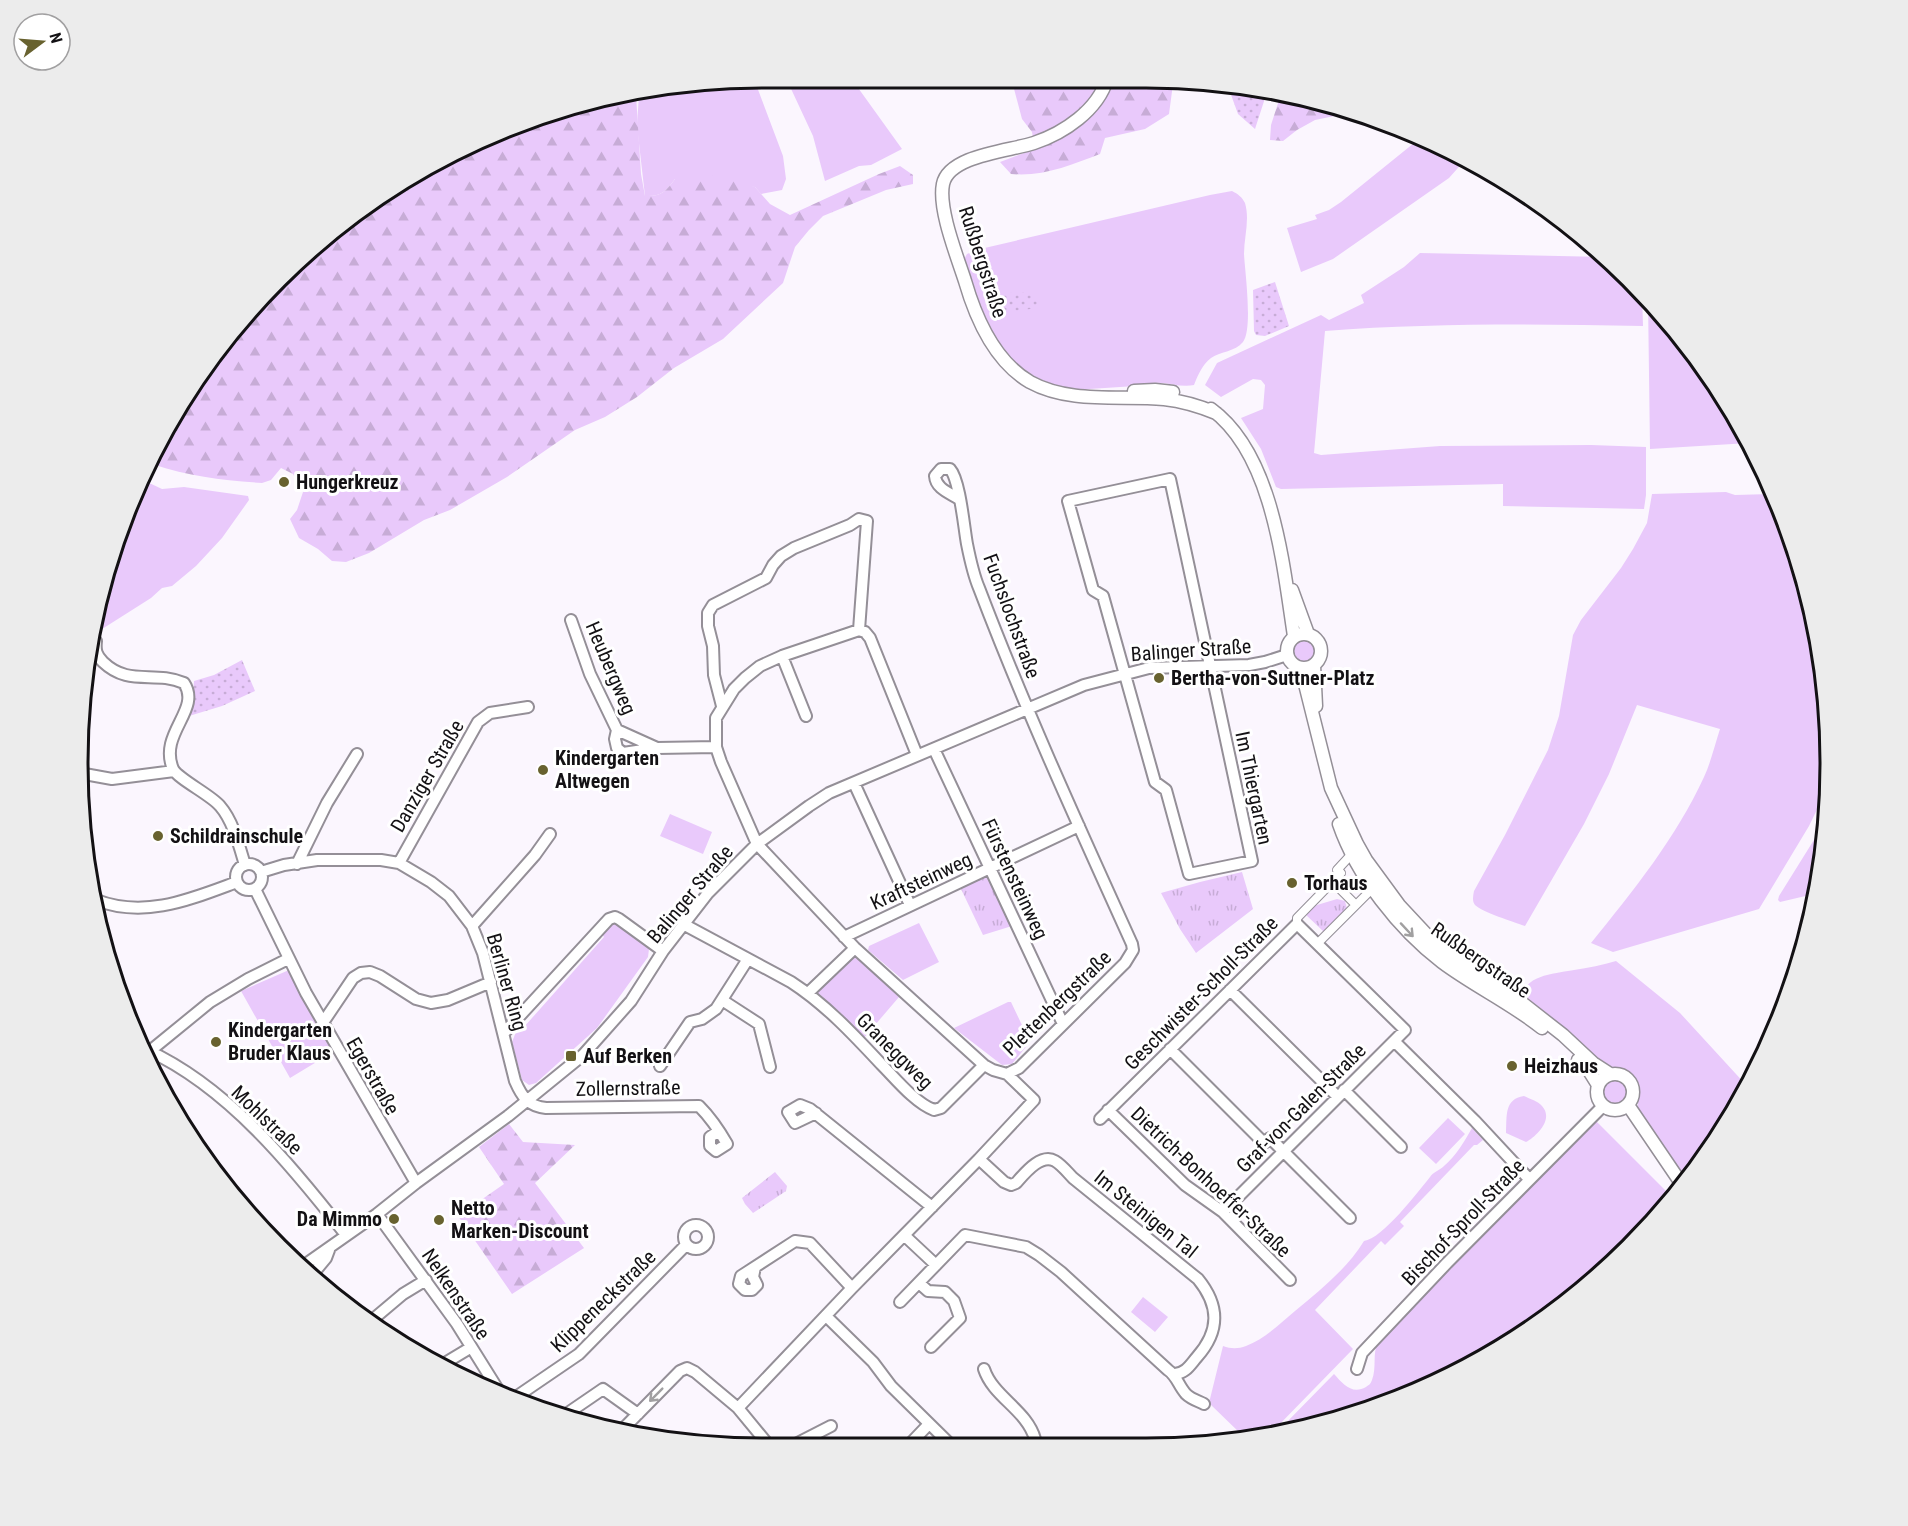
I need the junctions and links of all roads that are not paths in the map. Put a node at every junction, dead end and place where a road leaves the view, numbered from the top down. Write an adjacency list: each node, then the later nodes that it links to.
1 (1105, 88): 3 (street, Rußbergstraße)
2 (959, 499): 17 (street, Fuchslochstraße)
3 (1283, 563): 6 (street, Rußbergstraße); 7 (street, Rußbergstraße)
4 (571, 620): 19 (street, Heubergweg)
5 (859, 630): 9 (street); 15 (street); 25 (street)
6 (1308, 634): 7 (street); 11 (street, Rußbergstraße)
7 (1294, 636): 10 (street, Rußbergstraße)
8 (97, 654): 26 (street)
9 (782, 656): 15 (street); 18 (street)
10 (1287, 656): 12 (street, Balinger Straße); 13 (street)
11 (1314, 665): 13 (street); 20 (street, Rußbergstraße)
12 (1210, 666): 14 (street, Balinger Straße); 14 (street, Im Thiergarten); 14 (street, Im Thiergarten)
13 (1301, 668): 20 (street, Rußbergstraße)
14 (1124, 673): 17 (street, Balinger Straße)
15 (722, 706): 21 (street)
16 (528, 707): 34 (street, Danziger Straße)
17 (1028, 708): 23 (street, Balinger Straße); 30 (street, Plettenbergstraße)
18 (806, 716)
19 (617, 730): 22 (street, Heubergweg); 22 (street, Heubergweg)
20 (1317, 730): 29 (street, Rußbergstraße)
21 (716, 747): 22 (street, Heubergweg); 32 (street, Plettenbergstraße)
22 (657, 748)
23 (934, 749): 25 (street, Balinger Straße); 37 (street, Fürstensteinweg)
24 (357, 754): 35 (street)
25 (917, 755): 28 (street, Balinger Straße)
26 (174, 771): 27 (street); 36 (street)
27 (89, 775)
28 (854, 783): 32 (street, Balinger Straße); 44 (street)
29 (1331, 788): 71 (street, Rußbergstraße); 72 (street, Rußbergstraße, one-way to 72)
30 (1079, 826): 37 (street, Kraftsteinweg); 60 (street, Plettenbergstraße)
31 (550, 834): 48 (street)
32 (757, 844): 46 (street, Balinger Straße); 49 (street, Plettenbergstraße)
33 (1349, 857): 40 (street)
34 (399, 863): 35 (street, Berliner Ring); 48 (street, Berliner Ring)
35 (297, 864): 38 (street, Berliner Ring)
36 (245, 865): 38 (street); 39 (street)
37 (990, 869): 44 (street, Kraftsteinweg); 60 (street, Fürstensteinweg)
38 (261, 872): 41 (street)
39 (237, 882): 41 (street); 43 (street)
40 (1333, 882): 45 (street); 47 (street)
41 (255, 889): 53 (street, Egerstraße)
42 (1370, 891): 45 (street)
43 (103, 903)
44 (910, 904): 49 (street, Kraftsteinweg)
45 (1356, 905): 50 (street)
46 (683, 924): 52 (street, Balinger Straße); 54 (street, Graneggweg)
47 (1297, 924): 50 (street, Geschwister-Scholl-Straße); 56 (street, Geschwister-Scholl-Straße)
48 (472, 926): 55 (street, Berliner Ring)
49 (844, 937): 51 (street, Plettenbergstraße)
50 (1317, 944): 61 (street, Geschwister-Scholl-Straße)
51 (855, 948): 57 (street); 67 (street, Plettenbergstraße)
52 (663, 951): 62 (street); 74 (street, Balinger Straße)
53 (288, 959): 59 (street, Egerstraße); 64 (street)
54 (748, 959): 57 (street, Graneggweg); 58 (street)
55 (491, 982): 59 (street); 62 (street, Berliner Ring)
56 (1230, 990): 65 (street, Geschwister-Scholl-Straße); 73 (street)
57 (808, 993): 67 (street, Graneggweg)
58 (722, 1000): 68 (street); 69 (street)
59 (322, 1024): 86 (street, Egerstraße)
60 (1063, 1024): 70 (street, Plettenbergstraße)
61 (1405, 1030): 63 (street, Graf-von-Galen-Straße)
62 (504, 1033): 74 (street, Berliner Ring)
63 (1394, 1041): 73 (street, Graf-von-Galen-Straße); 85 (street)
64 (152, 1047)
65 (1170, 1049): 77 (street, Geschwister-Scholl-Straße); 82 (street)
66 (155, 1054): 91 (street, Mohlstraße)
67 (984, 1065): 70 (street, Plettenbergstraße)
68 (660, 1066)
69 (770, 1067)
70 (1007, 1074): 83 (street)
71 (1610, 1074): 72 (street); 75 (street)
72 (1598, 1085): 76 (street)
73 (1341, 1093): 81 (street); 82 (street, Graf-von-Galen-Straße)
74 (527, 1101): 80 (street, Zollernstraße); 86 (street, Balinger Straße)
75 (1628, 1105): 76 (street); 84 (street)
76 (1603, 1106): 85 (street, Bischof-Sproll-Straße)
77 (1108, 1110): 79 (street, Geschwister-Scholl-Straße); 88 (street, Dietrich-Bonhoeffer-Straße)
78 (816, 1113): 87 (street)
79 (1100, 1119)
80 (719, 1131)
81 (1401, 1147)
82 (1284, 1151): 88 (street, Graf-von-Galen-Straße); 90 (street)
83 (980, 1159): 87 (street); 111 (street, Im Steinigen Tal)
84 (1677, 1177)
85 (1529, 1179): 109 (street, Bischof-Sproll-Straße)
86 (416, 1183): 89 (street, Balinger Straße)
87 (932, 1207): 92 (street)
88 (1223, 1212): 100 (street, Dietrich-Bonhoeffer-Straße)
89 (378, 1214): 91 (street, Balinger Straße); 99 (street, Nelkenstraße)
90 (1350, 1218)
91 (346, 1235): 94 (street, Balinger Straße)
92 (904, 1236): 96 (street); 102 (street)
93 (686, 1245): 113 (street, Klippeneckstraße)
94 (331, 1246): 95 (street, Balinger Straße); 98 (street, Balinger Straße)
95 (309, 1262)
96 (936, 1266): 101 (street); 111 (street)
97 (755, 1267): 102 (street)
98 (317, 1269)
99 (426, 1280): 104 (street); 107 (street, Nelkenstraße)
100 (1290, 1280)
101 (919, 1283): 103 (street); 106 (street)
102 (852, 1288): 105 (street)
103 (900, 1302)
104 (377, 1316)
105 (826, 1316): 115 (street); 119 (street)
106 (931, 1347)
107 (470, 1348): 108 (street); 112 (street, Nelkenstraße)
108 (450, 1360)
109 (1357, 1368)
110 (984, 1369): 125 (street)
111 (1175, 1374): 114 (street)
112 (491, 1380)
113 (523, 1393)
114 (1204, 1404)
115 (738, 1408): 117 (street, one-way to 117); 121 (street)
116 (572, 1410): 117 (street)
117 (638, 1413): 118 (street)
118 (627, 1424)
119 (929, 1424): 123 (street); 124 (street)
120 (831, 1426): 122 (street)
121 (763, 1438)
122 (808, 1438)
123 (916, 1438)
124 (944, 1438)
125 (1035, 1438)

